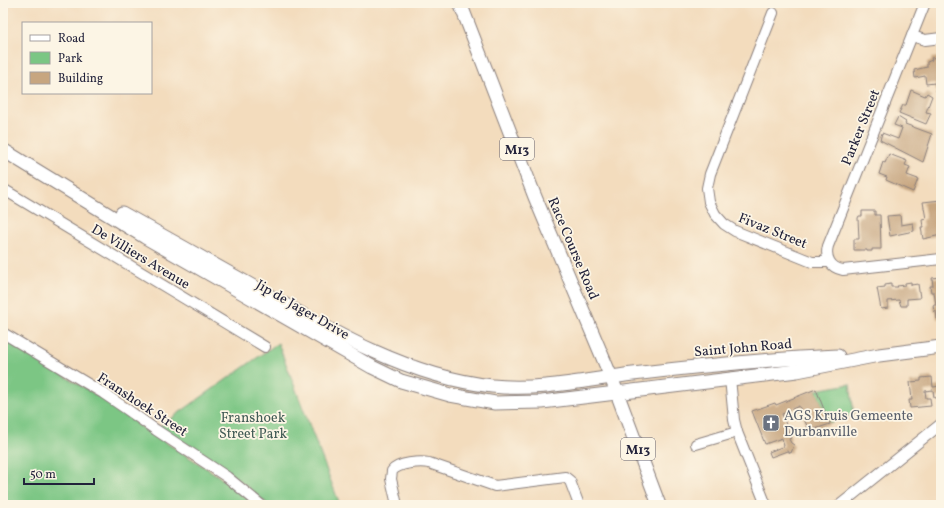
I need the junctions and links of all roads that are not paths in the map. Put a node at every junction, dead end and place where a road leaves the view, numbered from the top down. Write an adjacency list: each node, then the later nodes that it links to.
1 (460, 3): 14 (main road, Race Course Road / M13)
2 (925, 3): 4 (street, Parker Street)
3 (773, 13): 9 (street, Fivaz Street)
4 (912, 36): 5 (street); 9 (street, Parker Street)
5 (941, 38)
6 (3, 149): 14 (main road, Jip de Jager Drive); 16 (main road, Jip de Jager Drive)
7 (3, 189): 11 (street, De Villiers Avenue)
8 (941, 259): 9 (street, Fivaz Street)
9 (829, 262)
10 (3, 333): 20 (street, Franshoek Street)
11 (265, 347)
12 (941, 348): 13 (main road, Saint John Road)
13 (879, 355): 14 (main road, Saint John Road); 15 (main road, Saint John Road)
14 (611, 377): 16 (main road, Race Course Road / M13)
15 (730, 378): 16 (main road, Saint John Road); 18 (street)
16 (616, 392): 23 (main road, Race Course Road / M13)
17 (941, 424): 25 (street)
18 (737, 432): 19 (street); 24 (street)
19 (696, 444)
20 (262, 505)
21 (397, 505): 22 (street)
22 (579, 505)
23 (659, 505)
24 (766, 505)
25 (840, 505)

